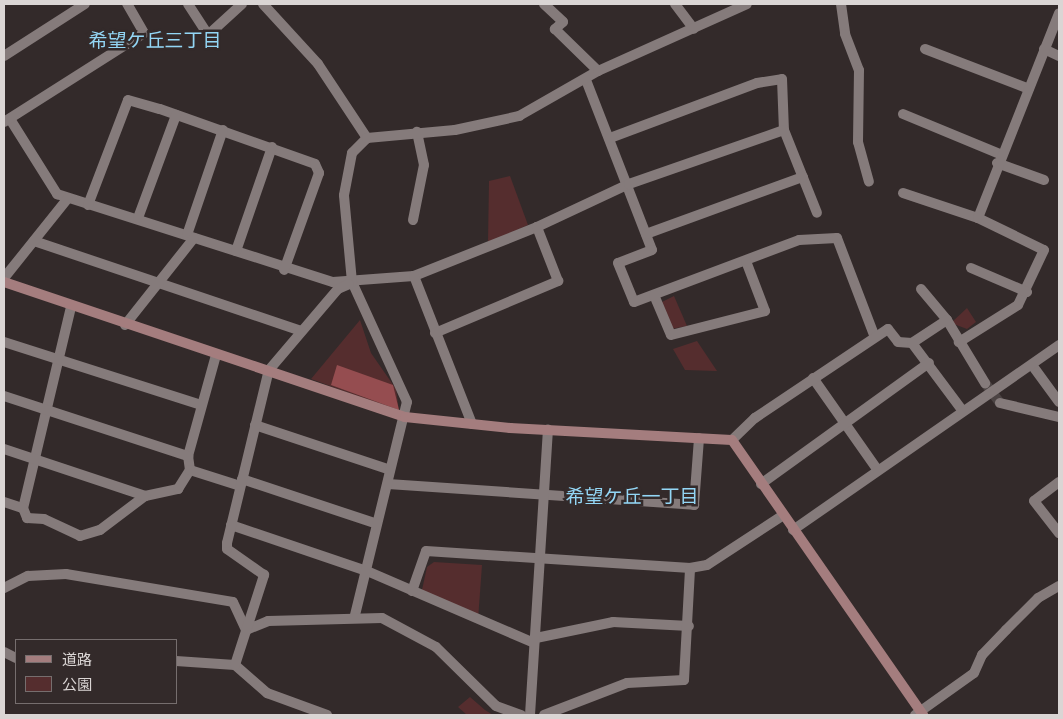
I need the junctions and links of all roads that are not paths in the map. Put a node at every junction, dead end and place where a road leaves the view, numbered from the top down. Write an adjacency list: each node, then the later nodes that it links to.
1 (84, 4): 14 (street)
2 (127, 4): 21 (street)
3 (188, 4): 4 (street)
4 (242, 4)
5 (263, 4): 25 (street)
6 (544, 4): 16 (street)
7 (675, 4): 11 (street)
8 (747, 4): 11 (street)
9 (841, 4): 31 (street)
10 (1059, 13): 13 (street)
11 (694, 29): 16 (street)
12 (925, 49): 18 (street)
13 (1044, 49): 15 (street); 18 (street)
14 (4, 56)
15 (1059, 56)
16 (598, 72): 17 (street)
17 (586, 80): 24 (street); 26 (street)
18 (1029, 90): 28 (street)
19 (176, 114): 22 (street); 35 (street); 37 (street)
20 (903, 114): 28 (street)
21 (7, 120): 34 (street)
22 (223, 130): 27 (street); 42 (street)
23 (784, 130): 26 (street); 29 (street); 32 (street)
24 (417, 132): 25 (street); 39 (street)
25 (367, 138): 50 (street)
26 (610, 138): 32 (street)
27 (272, 148): 44 (street); 47 (street)
28 (998, 158): 30 (street); 38 (street)
29 (803, 177): 36 (street); 41 (street)
30 (1044, 180)
31 (869, 182)
32 (628, 184): 40 (street); 41 (street)
33 (903, 193): 38 (street)
34 (68, 198): 35 (street); 43 (street)
35 (88, 205): 37 (street)
36 (817, 213)
37 (138, 218): 42 (street)
38 (978, 218): 53 (street)
39 (413, 220)
40 (537, 228): 48 (street); 59 (street)
41 (646, 234): 54 (street)
42 (190, 237): 44 (street); 51 (street)
43 (34, 241): 49 (street); 51 (street)
44 (236, 251): 47 (street)
45 (746, 261): 54 (street); 54 (street); 60 (street)
46 (971, 268): 53 (street)
47 (284, 270): 50 (street)
48 (414, 276): 50 (street); 59 (street)
49 (4, 280): 55 (street)
50 (352, 282): 58 (street); 78 (street)
51 (160, 283): 57 (street); 58 (street)
52 (921, 289): 56 (street)
53 (1027, 292): 62 (street)
54 (654, 295)
55 (71, 307): 57 (street); 66 (street)
56 (947, 320): 62 (street); 63 (street)
57 (125, 325): 65 (street)
58 (301, 331): 69 (street)
59 (435, 333): 81 (street)
60 (874, 335): 63 (street); 70 (street)
61 (4, 342): 66 (street)
62 (959, 342): 71 (street)
63 (912, 343): 67 (street)
64 (1059, 345): 68 (street)
65 (216, 355): 69 (street); 75 (street)
66 (58, 360): 75 (street); 76 (street)
67 (929, 363): 77 (street); 80 (street)
68 (1032, 365): 73 (street); 77 (street)
69 (269, 370): 78 (street); 82 (street)
70 (813, 378): 80 (street); 85 (street)
71 (985, 383)
72 (4, 396): 76 (street)
73 (1059, 402)
74 (1000, 403): 79 (street)
75 (201, 405): 87 (street)
76 (46, 409): 87 (street); 88 (street)
77 (962, 410): 89 (street)
78 (405, 417): 81 (street); 91 (street)
79 (1059, 417)
80 (845, 423): 89 (street); 95 (street)
81 (472, 424): 83 (street)
82 (255, 425): 91 (street); 93 (street)
83 (548, 430): 84 (street); 97 (street)
84 (699, 438): 85 (street); 97 (street)
85 (732, 440): 95 (street)
86 (4, 449): 88 (street)
87 (188, 456): 90 (street)
88 (33, 459): 96 (street); 99 (street)
89 (877, 469): 103 (street)
90 (190, 470): 93 (street); 96 (street)
91 (390, 470): 94 (street)
92 (1059, 482): 104 (street)
93 (241, 483): 101 (street); 102 (street)
94 (388, 484): 97 (street); 101 (street)
95 (762, 484): 100 (street)
96 (145, 496): 99 (street)
97 (544, 498): 105 (street)
98 (4, 502): 99 (street)
99 (23, 508)
100 (782, 516): 103 (street); 106 (street)
101 (377, 524): 107 (street)
102 (231, 525): 107 (street); 113 (street)
103 (793, 530): 117 (street)
104 (1059, 533)
105 (539, 557): 106 (street); 110 (street); 114 (street)
106 (690, 568): 112 (street)
107 (368, 571): 110 (street); 111 (street)
108 (1059, 586): 117 (street)
109 (4, 588): 113 (street)
110 (412, 590): 114 (street)
111 (355, 615): 113 (street); 119 (street)
112 (689, 626): 114 (street); 121 (street)
113 (246, 630): 116 (street)
114 (535, 641): 120 (street)
115 (178, 662): 116 (street)
116 (235, 665): 118 (street)
117 (920, 714)
118 (327, 715)
119 (521, 715)
120 (530, 715)
121 (544, 715)

